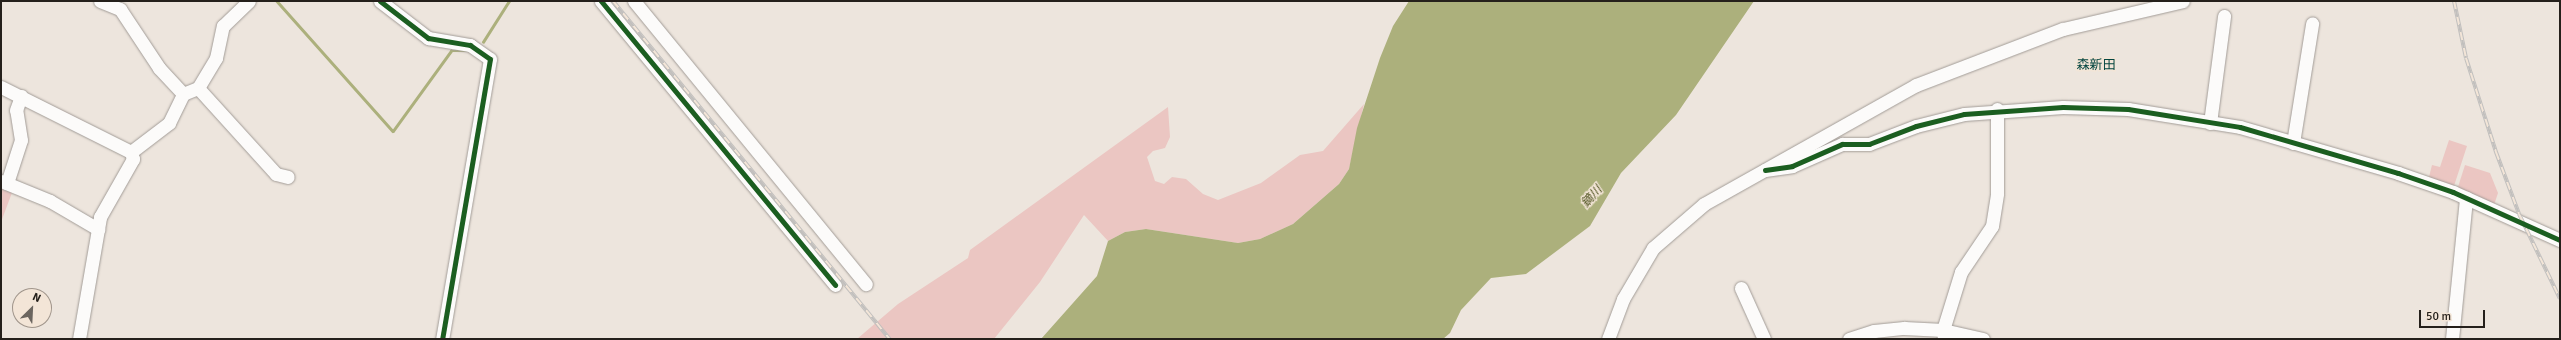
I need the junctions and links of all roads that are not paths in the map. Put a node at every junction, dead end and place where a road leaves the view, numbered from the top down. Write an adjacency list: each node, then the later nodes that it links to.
1 (100, 1): 11 (street)
2 (249, 1): 10 (street)
3 (382, 1): 28 (street)
4 (602, 1): 24 (street)
5 (634, 1): 23 (street)
6 (2183, 1): 17 (street)
7 (2224, 16): 14 (street)
8 (2312, 24): 15 (street)
9 (1, 87): 12 (street)
10 (198, 88): 11 (street); 18 (street)
11 (183, 94): 16 (street)
12 (21, 96): 16 (street); 19 (street)
13 (1997, 109): 14 (street); 17 (street); 26 (street)
14 (2210, 122): 15 (street)
15 (2293, 143): 20 (street)
16 (131, 152): 21 (street)
17 (1765, 170): 29 (street)
18 (288, 177)
19 (4, 182): 21 (street)
20 (2466, 198): 22 (street); 33 (street)
21 (98, 229): 27 (street)
22 (2560, 240)
23 (866, 284)
24 (835, 285)
25 (1741, 288): 30 (street)
26 (1943, 335): 31 (street); 32 (street)
27 (79, 339)
28 (442, 339)
29 (1608, 339)
30 (1764, 339)
31 (1849, 339)
32 (1983, 339)
33 (2452, 339)

